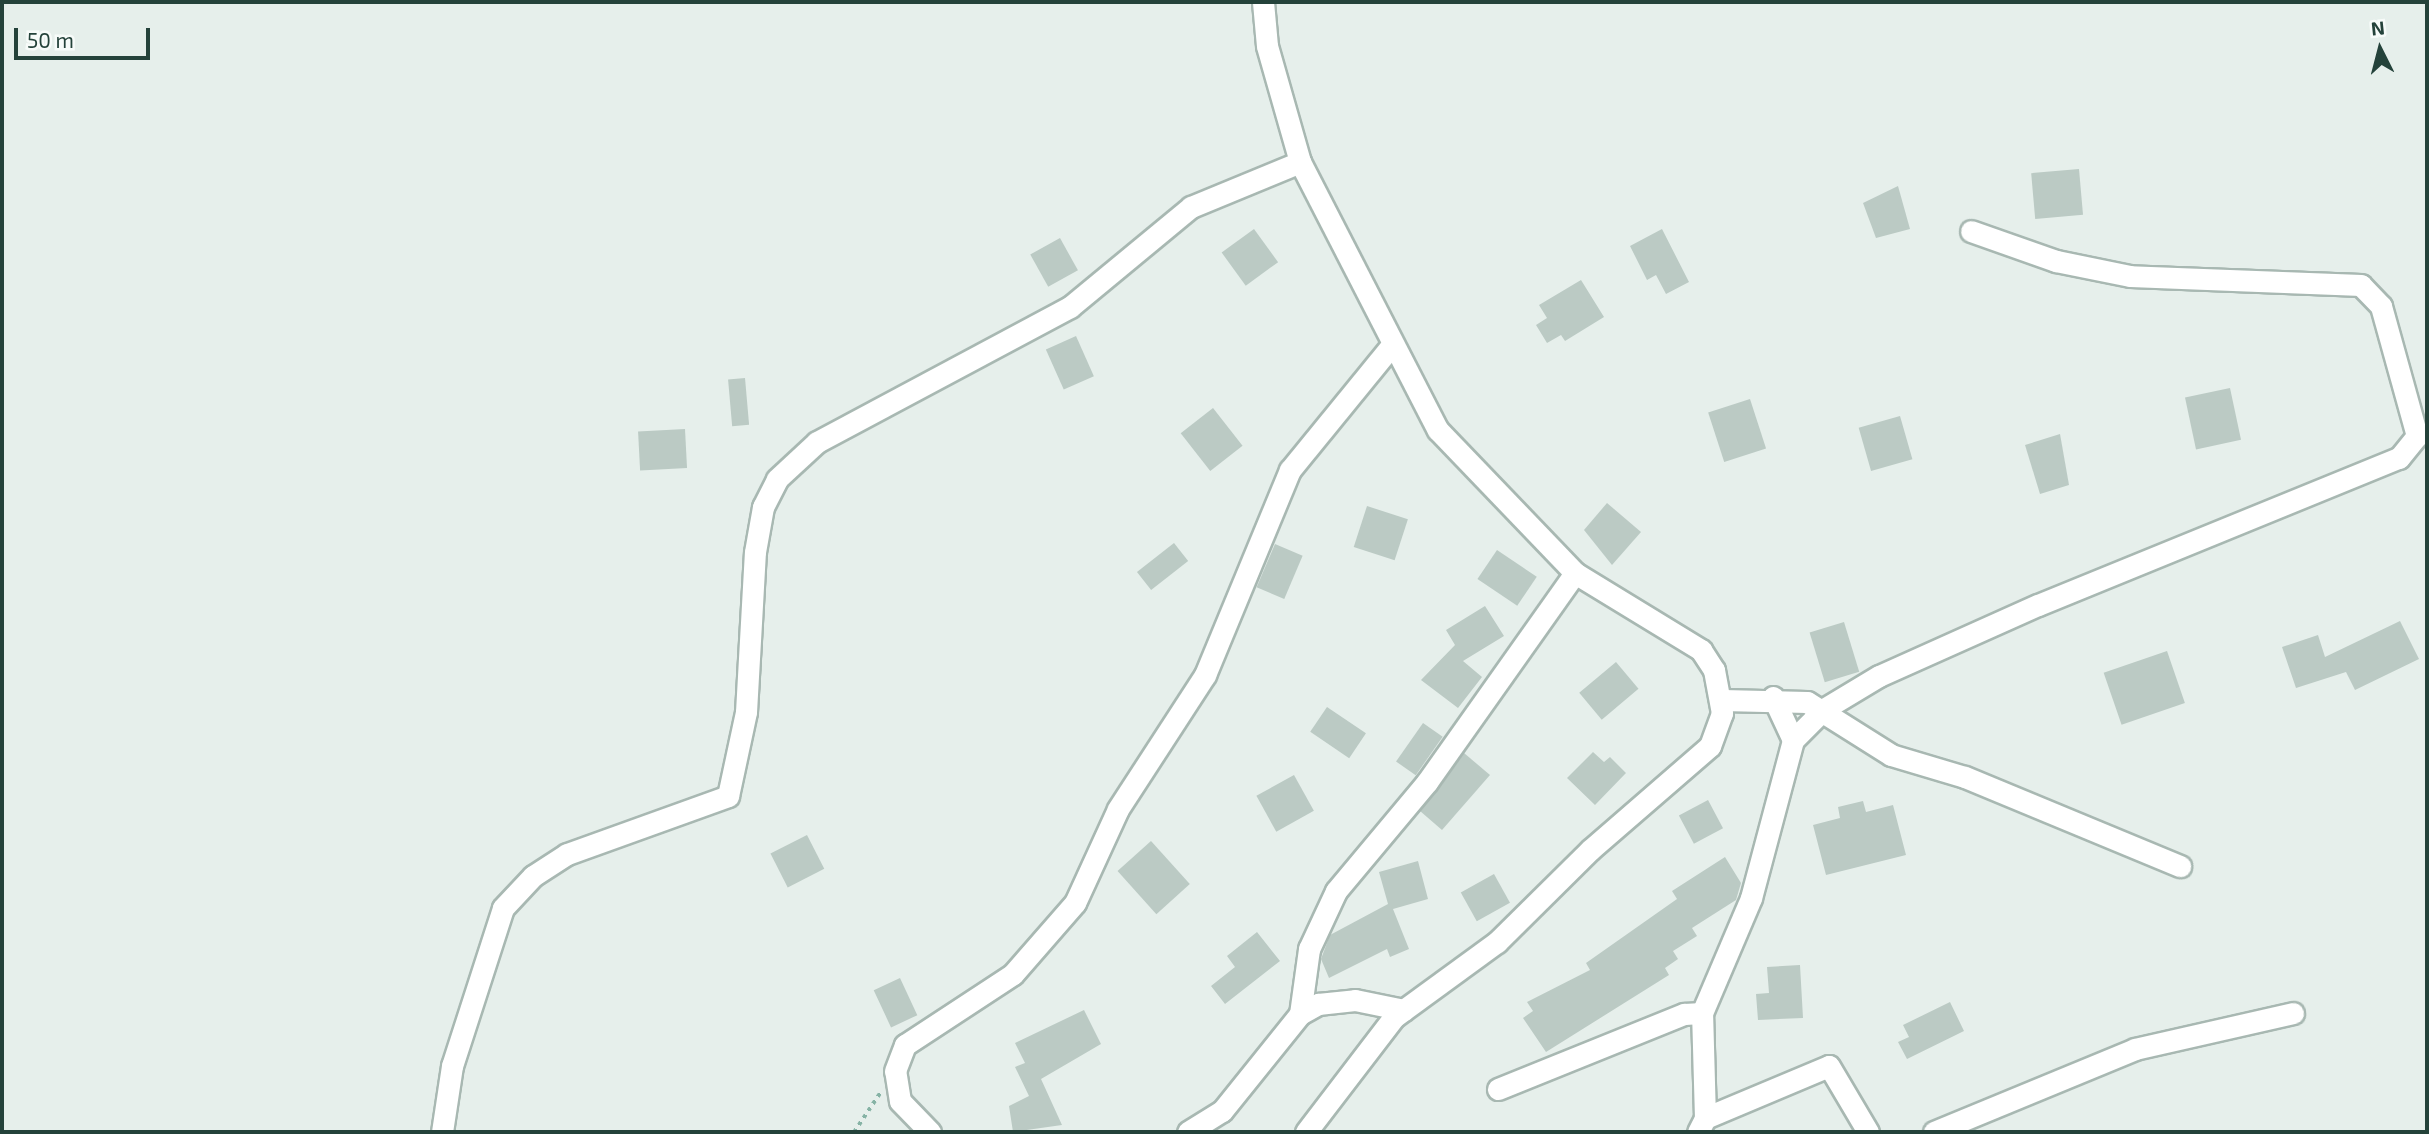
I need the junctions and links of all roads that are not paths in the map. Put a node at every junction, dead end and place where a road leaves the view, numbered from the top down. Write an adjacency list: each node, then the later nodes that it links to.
1 (1263, 2): 2 (street)
2 (1300, 162): 4 (street); 17 (street)
3 (1971, 231): 8 (street)
4 (1391, 346): 5 (street); 18 (street)
5 (1575, 573): 7 (street); 14 (street)
6 (1773, 697): 7 (street); 8 (street); 9 (street)
7 (1721, 700): 11 (street)
8 (1824, 709): 9 (street); 10 (street)
9 (1793, 740): 12 (street)
10 (2180, 866)
11 (1404, 1010): 14 (street); 20 (street)
12 (1702, 1013): 15 (street); 16 (street)
13 (2292, 1013): 22 (street)
14 (1300, 1014): 19 (street)
15 (1498, 1089)
16 (1702, 1125): 21 (street)
17 (442, 1132)
18 (930, 1132)
19 (1188, 1132)
20 (1306, 1132)
21 (1868, 1132)
22 (1934, 1132)

